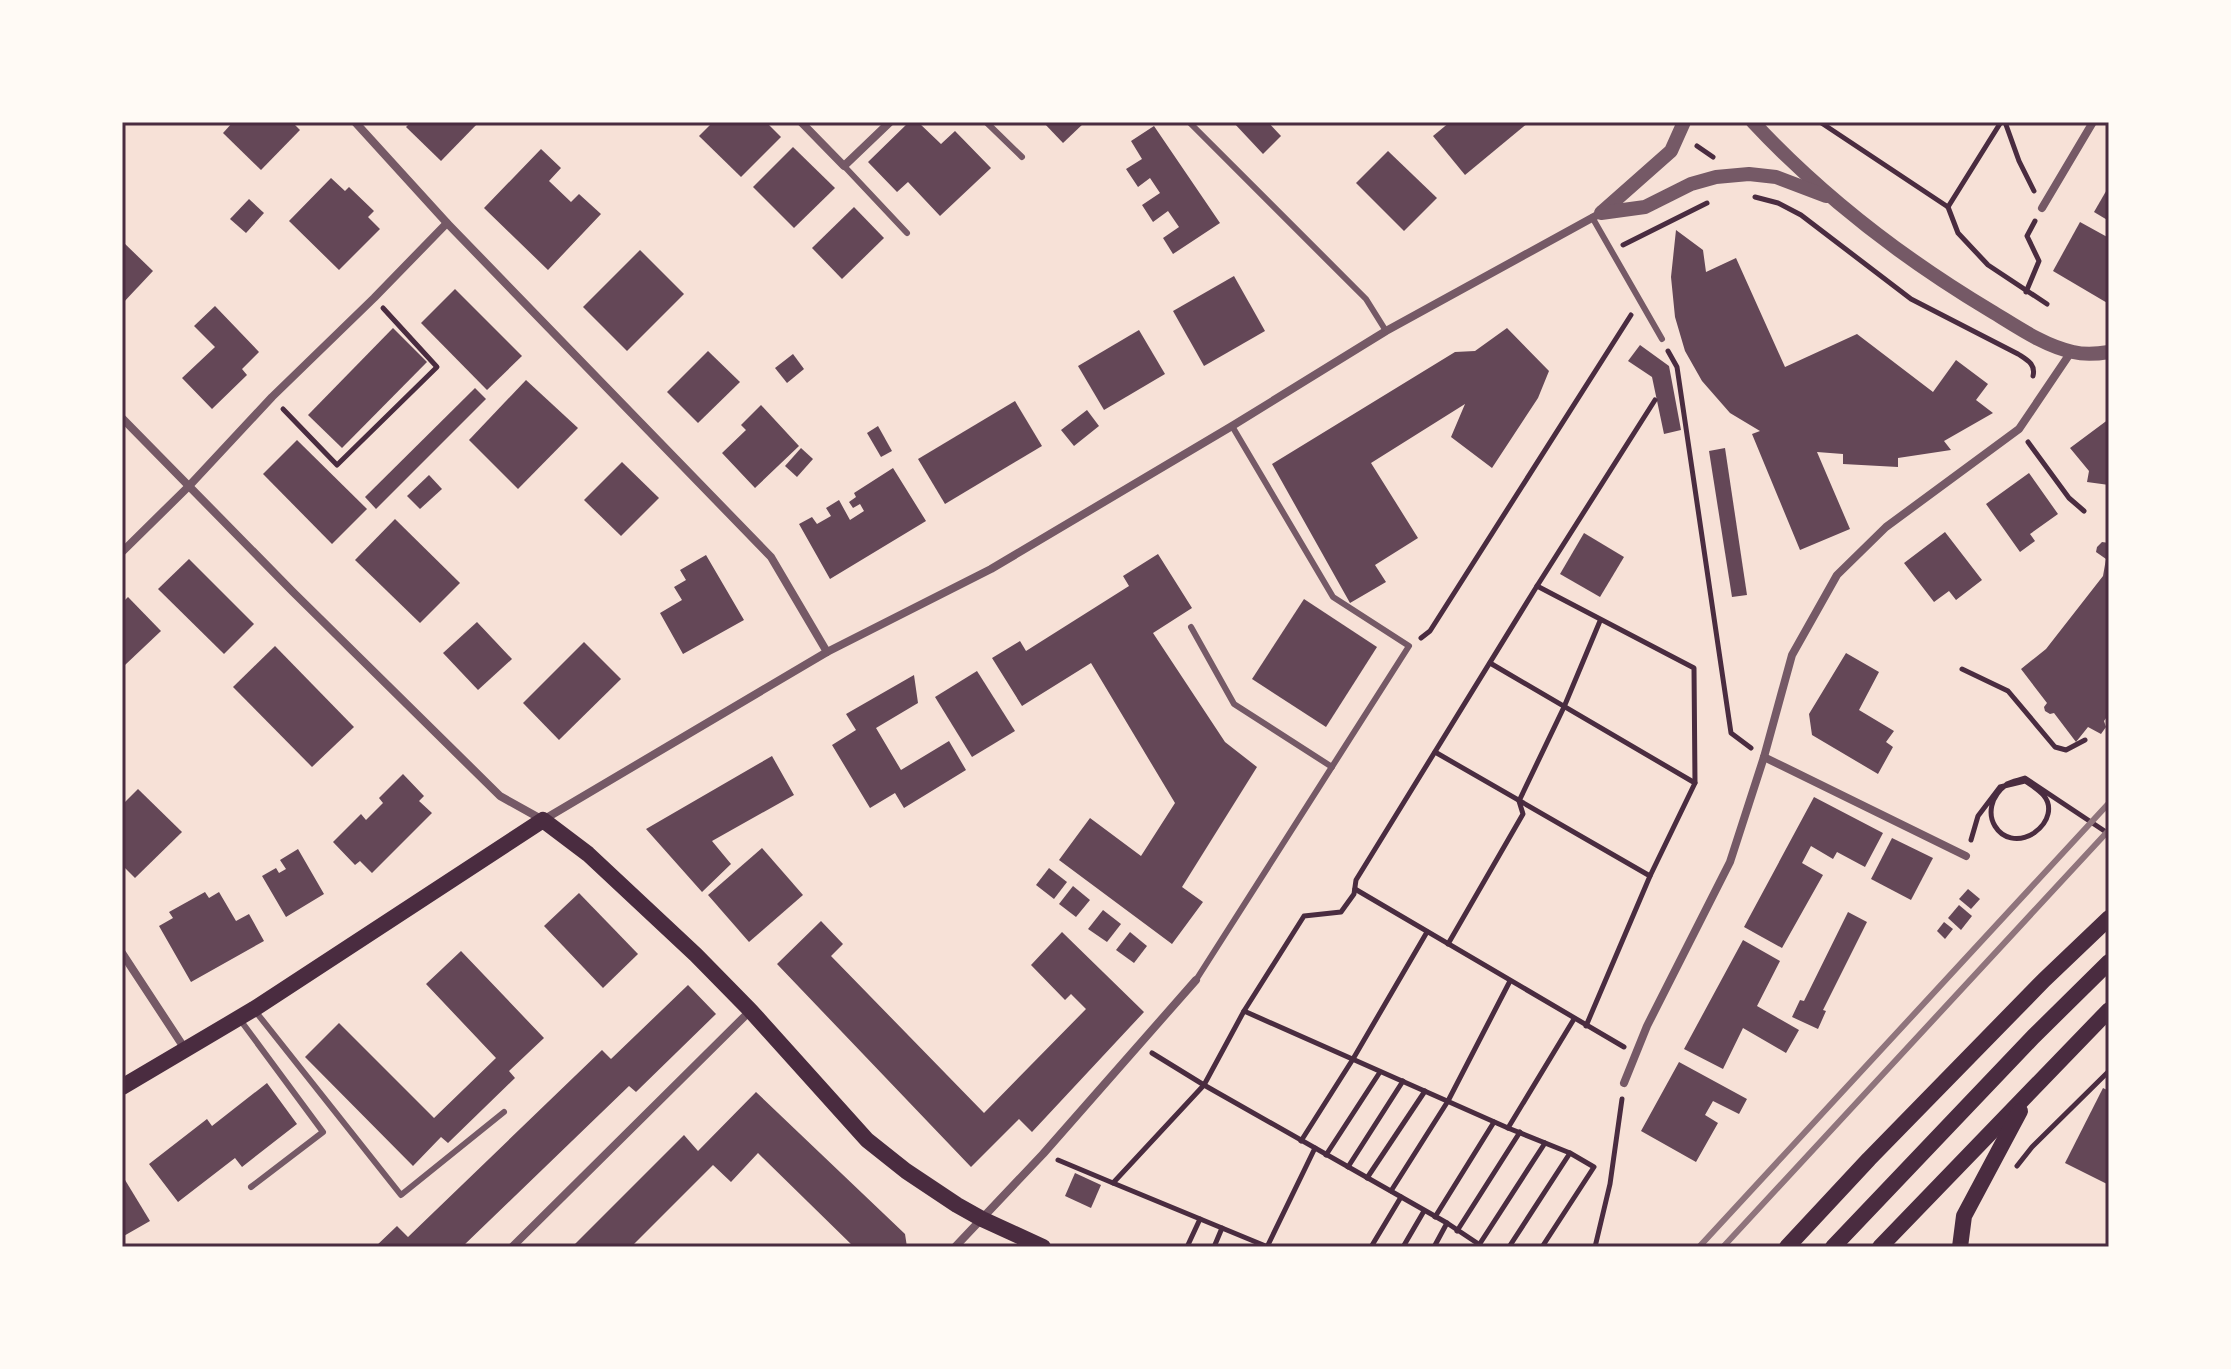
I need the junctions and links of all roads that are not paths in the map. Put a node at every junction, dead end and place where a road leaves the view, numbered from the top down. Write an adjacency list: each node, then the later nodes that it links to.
1 (355, 122): 14 (street)
2 (801, 122): 10 (street)
3 (890, 122): 10 (street)
4 (986, 122): 9 (lane)
5 (1189, 122): 16 (lane)
6 (1684, 122): 13 (street)
7 (1753, 122): 11 (street)
8 (2093, 122): 12 (street)
9 (1022, 157)
10 (844, 166): 15 (lane)
11 (1834, 199): 13 (street); 18 (street)
12 (2042, 208)
13 (1597, 215): 16 (street); 17 (lane)
14 (447, 223): 22 (street); 25 (street)
15 (907, 233)
16 (1386, 331): 21 (street)
17 (1662, 339)
18 (2071, 352): 19 (street); 26 (street)
19 (2109, 352)
20 (122, 418): 22 (street)
21 (1232, 426): 25 (street); 27 (lane)
22 (189, 486): 23 (street); 28 (street)
23 (122, 552)
24 (1191, 627): 27 (lane)
25 (827, 652): 28 (street)
26 (1764, 757): 29 (street); 39 (street)
27 (1332, 767): 33 (lane)
28 (543, 820): 34 (main road); 35 (main road)
29 (1966, 856)
30 (2109, 918): 48 (main road)
31 (122, 953): 38 (street)
32 (2109, 962): 49 (main road)
33 (1196, 980): 44 (street)
34 (254, 1009): 37 (main road); 42 (lane)
35 (750, 1010): 44 (main road); 45 (street)
36 (2109, 1010): 41 (main road)
37 (238, 1018): 38 (main road); 43 (lane)
38 (185, 1050): 40 (main road)
39 (1624, 1083)
40 (122, 1087)
41 (2032, 1088): 50 (main road); 51 (main road)
42 (504, 1112)
43 (251, 1187)
44 (982, 1219): 46 (street); 47 (main road)
45 (512, 1247)
46 (955, 1247)
47 (1043, 1247)
48 (1787, 1247)
49 (1833, 1247)
50 (1880, 1247)
51 (1960, 1247)

